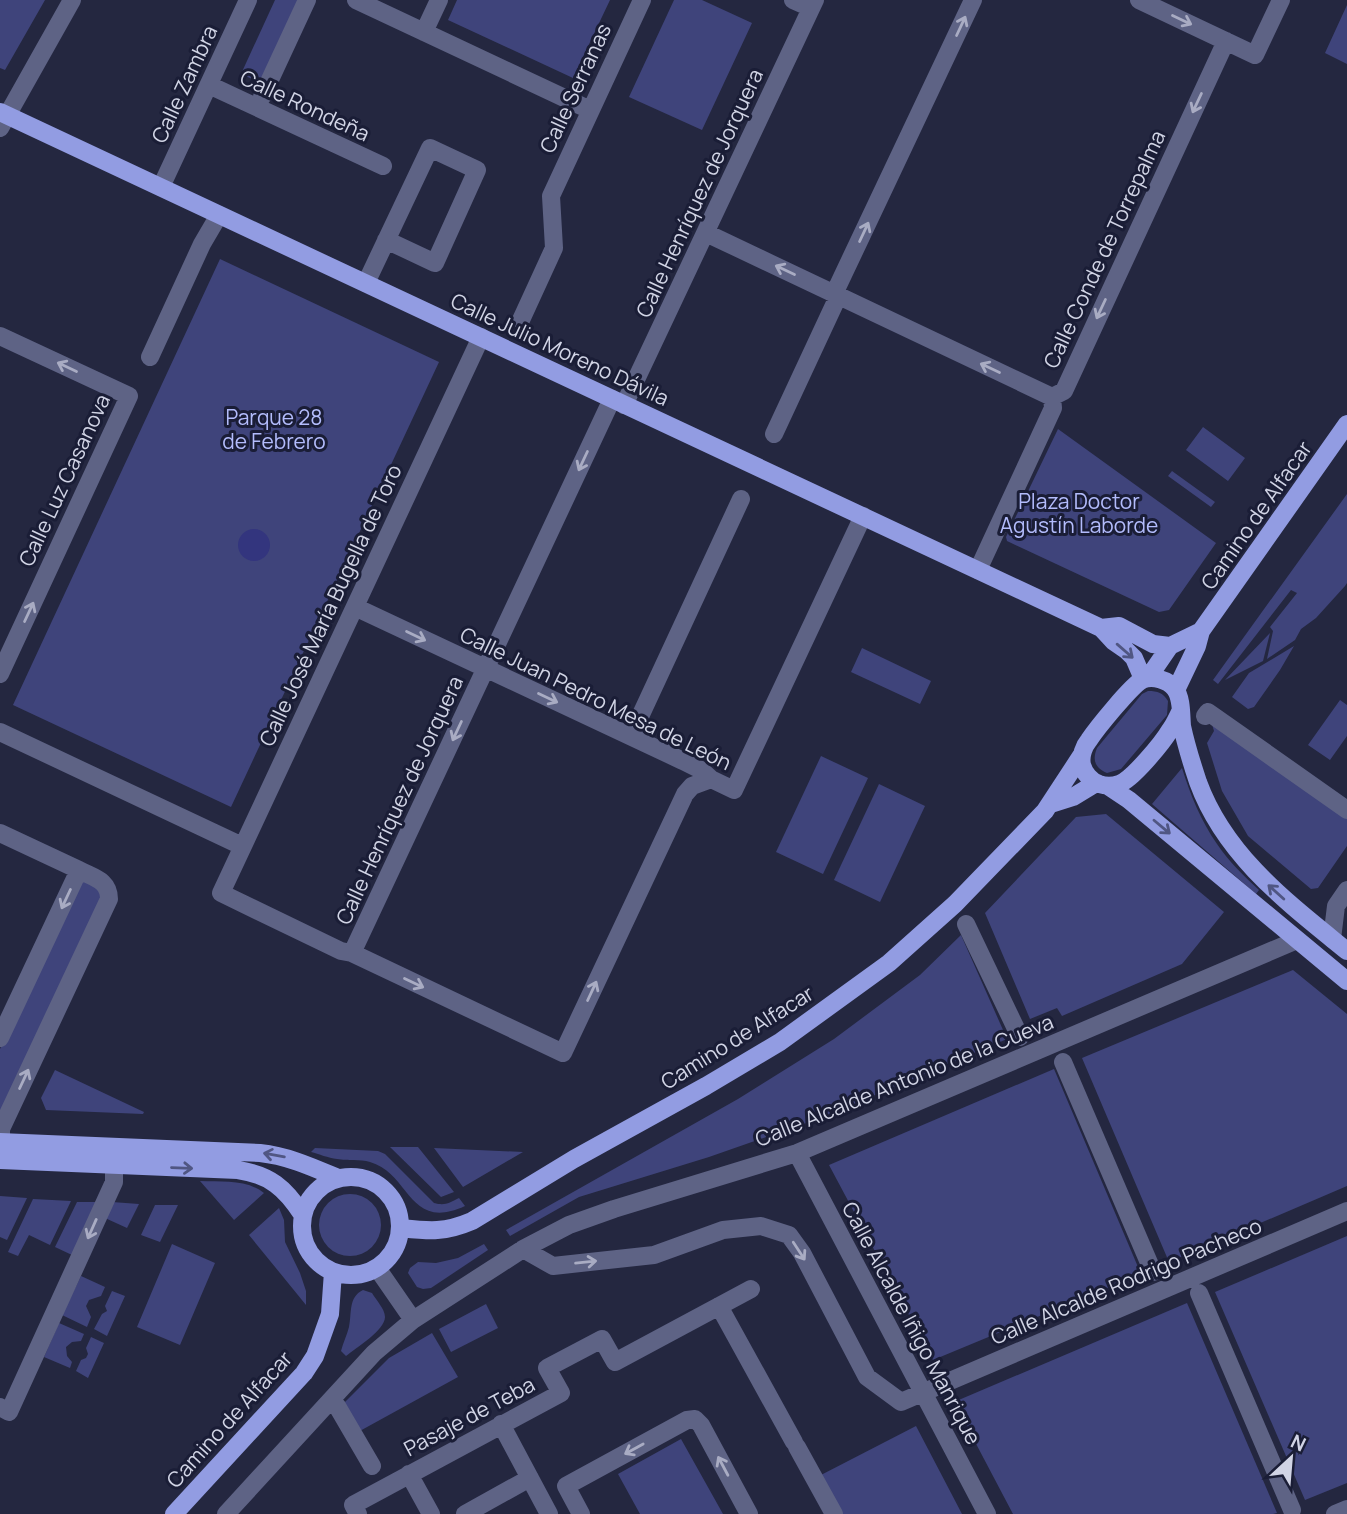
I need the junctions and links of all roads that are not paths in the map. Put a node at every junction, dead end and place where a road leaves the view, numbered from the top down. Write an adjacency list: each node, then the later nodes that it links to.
1 (72, 0): 17 (street)
2 (248, 0): 14 (street, Calle Zambra)
3 (307, 0): 15 (street)
4 (356, 0): 12 (street)
5 (439, 0): 12 (street)
6 (642, 0): 16 (street, Calle Serranas)
7 (793, 0): 11 (street)
8 (973, 0): 24 (street, one-way to 8)
9 (1139, 0): 13 (street, one-way to 13)
10 (1281, 0): 13 (street)
11 (813, 4): 21 (street, Calle Henríquez de Jorquera)
12 (424, 32): 16 (street)
13 (1226, 41): 29 (street, Calle Conde de Torrepalma, one-way to 29)
14 (209, 85): 18 (street, Calle Rondeña); 19 (street, Calle Zambra)
15 (262, 97)
16 (590, 110): 25 (street, Calle Serranas)
17 (2, 118): 19 (main road, Calle Julio Moreno Dávila)
18 (383, 166)
19 (161, 187): 20 (main road, Calle Julio Moreno Dávila)
20 (219, 215): 23 (main road, Calle Julio Moreno Dávila); 28 (street)
21 (706, 233): 24 (street, Calle Conde de Torrepalma, one-way to 21); 30 (street, Calle Henríquez de Jorquera)
22 (386, 240): 22 (street); 23 (street)
23 (366, 283): 27 (main road, Calle Julio Moreno Dávila)
24 (835, 298): 29 (street, Calle Conde de Torrepalma, one-way to 24); 32 (street)
25 (521, 320)
26 (0, 336): 41 (street, Calle Luz Casanova, one-way to 26)
27 (481, 337): 30 (main road, Calle Julio Moreno Dávila); 36 (street, Calle José María Bugella de Toro)
28 (150, 357)
29 (1052, 397): 35 (street)
30 (618, 402): 34 (main road, Calle Julio Moreno Dávila); 40 (street, Calle Henríquez de Jorquera, one-way to 40)
31 (1347, 424): 38 (main road, Camino de Alfacar)
32 (774, 434)
33 (741, 499): 47 (street)
34 (863, 516): 35 (main road, Calle Julio Moreno Dávila); 49 (street, Calle Juan Pedro Mesa de León)
35 (978, 570): 37 (main road, Calle Julio Moreno Dávila)
36 (355, 607): 40 (street, Calle Juan Pedro Mesa de León, one-way to 40); 54 (street, Calle José María Bugella de Toro)
37 (1101, 628): 39 (main road, Calle Julio Moreno Dávila); 42 (main road, Calle Julio Moreno Dávila, one-way to 42)
38 (1201, 631): 39 (main road, Camino de Alfacar); 43 (main road, Camino de Alfacar)
39 (1162, 648): 42 (main road); 43 (main road)
40 (486, 669): 47 (street, Calle Juan Pedro Mesa de León, one-way to 47); 63 (street, Calle Henríquez de Jorquera, one-way to 63)
41 (0, 674)
42 (1146, 679): 43 (main road); 48 (main road, Camino de Alfacar)
43 (1173, 687): 44 (main road)
44 (1180, 712): 50 (main road, Camino de Alfacar); 58 (main road, one-way to 44)
45 (1205, 716): 52 (street)
46 (0, 732): 54 (street)
47 (631, 736): 49 (street, Calle Juan Pedro Mesa de León)
48 (1082, 756): 50 (main road); 51 (main road, Camino de Alfacar)
49 (711, 779): 63 (street, one-way to 49)
50 (1102, 784): 51 (main road, Camino de Alfacar); 61 (main road, one-way to 61)
51 (1051, 804): 74 (main road, Camino de Alfacar)
52 (1347, 810)
53 (0, 833): 55 (street)
54 (242, 845): 63 (street, Calle José María Bugella de Toro)
55 (79, 870): 66 (street, one-way to 66); 68 (street, one-way to 55)
56 (1347, 890): 57 (street)
57 (1336, 906): 58 (street); 60 (street)
58 (1305, 917): 60 (main road)
59 (966, 924): 65 (street)
60 (1332, 939): 62 (main road)
61 (1297, 940): 64 (main road); 69 (street, Calle Alcalde Antonio de la Cueva)
62 (1347, 951)
63 (352, 954)
64 (1347, 981)
65 (1020, 1037)
66 (0, 1038)
67 (1063, 1062): 78 (street)
68 (0, 1148): 70 (main road); 71 (main road, one-way to 68)
69 (797, 1153): 75 (street, Calle Alcalde Antonio de la Cueva); 83 (street, Calle Alcalde Iñigo Manrique)
70 (114, 1165): 73 (main road, one-way to 73); 85 (street, one-way to 85)
71 (338, 1178): 73 (main road); 74 (main road)
72 (1347, 1211): 83 (street, Calle Alcalde Rodrigo Pacheco)
73 (302, 1214): 77 (main road)
74 (400, 1228): 76 (main road)
75 (523, 1249): 82 (street, Calle Alcalde Antonio de la Cueva); 83 (street, Calle Alcalde Rodrigo Pacheco, one-way to 83)
76 (377, 1268): 77 (main road); 82 (street)
77 (333, 1272): 92 (main road, Camino de Alfacar)
78 (1153, 1272)
79 (751, 1289): 81 (street, Pasaje de Teba)
80 (1199, 1293): 91 (street)
81 (719, 1306): 86 (street, Pasaje de Teba); 100 (street)
82 (413, 1320): 93 (street, Calle Alcalde Antonio de la Cueva)
83 (923, 1392): 101 (street, Calle Alcalde Iñigo Manrique)
84 (337, 1406): 87 (street)
85 (0, 1407)
86 (501, 1424): 88 (street, Pasaje de Teba); 89 (street)
87 (372, 1466)
88 (409, 1474): 94 (street, Pasaje de Teba); 95 (street)
89 (530, 1478): 96 (street); 97 (street)
90 (1347, 1509): 102 (street)
91 (1292, 1510)
92 (174, 1514)
93 (226, 1514)
94 (358, 1514)
95 (430, 1514)
96 (465, 1514)
97 (550, 1514)
98 (581, 1514): 99 (street, one-way to 98)
99 (749, 1514)
100 (834, 1514)
101 (987, 1514)
102 (1335, 1514)

